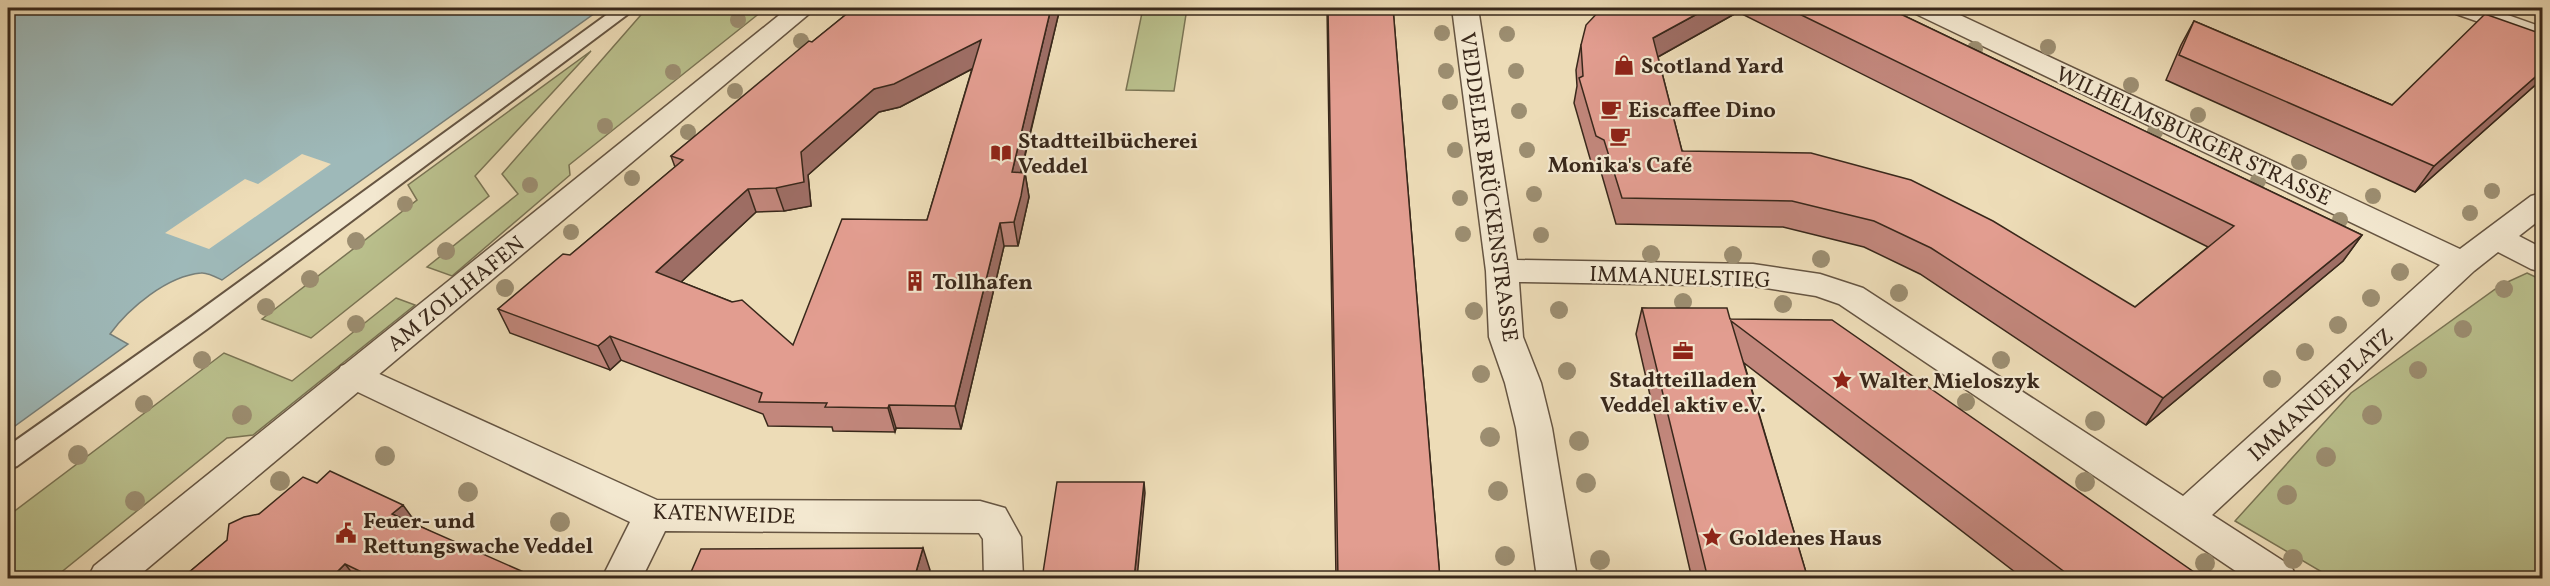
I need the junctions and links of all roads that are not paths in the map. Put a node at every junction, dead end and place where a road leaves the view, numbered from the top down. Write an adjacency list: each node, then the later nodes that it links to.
1 (627, 8): 13 (lane)
2 (803, 8): 12 (street, AM ZOLLHAFEN)
3 (1465, 8): 11 (street, VEDDELER BRÜCKENSTRASSE)
4 (1925, 8): 10 (street, WILHELMSBURGER STRASSE)
5 (2465, 8): 6 (street)
6 (2542, 36)
7 (2542, 203): 8 (street, IMMANUELPLATZ)
8 (2498, 239): 9 (street); 10 (street, IMMANUELPLATZ)
9 (2542, 261)
10 (2463, 263): 15 (street, IMMANUELPLATZ)
11 (1502, 271): 15 (street, IMMANUELSTIEG); 19 (street, VEDDELER BRÜCKENSTRASSE)
12 (354, 375): 14 (street, KATENWEIDE); 17 (street, AM ZOLLHAFEN)
13 (8, 459)
14 (653, 514): 16 (street, KATENWEIDE); 18 (street)
15 (2185, 517): 20 (street)
16 (1003, 578)
17 (108, 579)
18 (622, 579)
19 (1557, 579)
20 (2277, 579)

